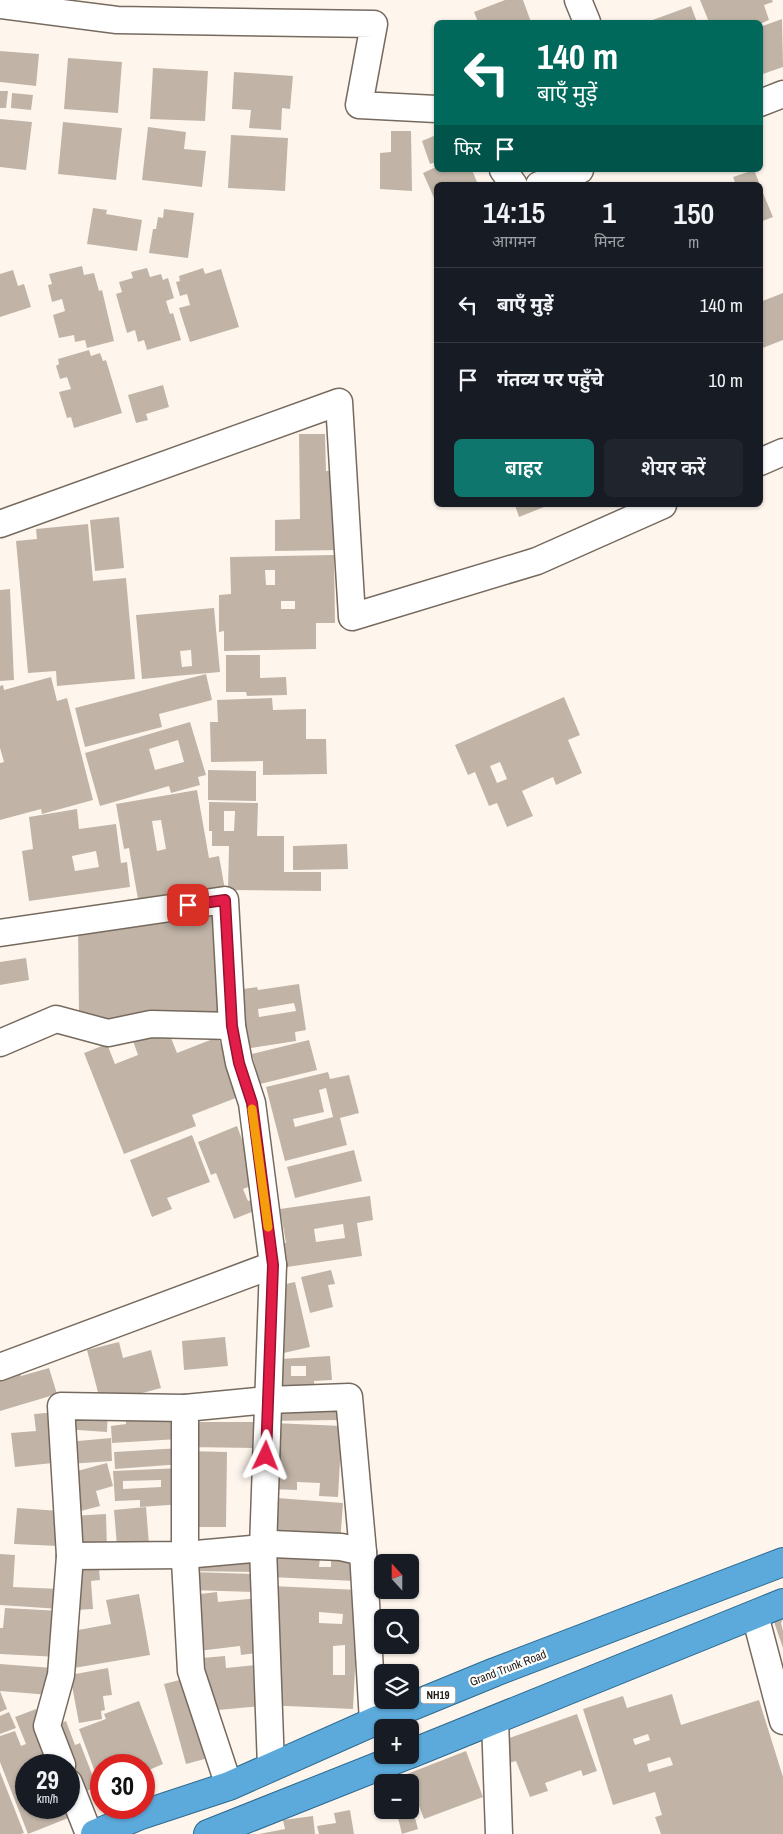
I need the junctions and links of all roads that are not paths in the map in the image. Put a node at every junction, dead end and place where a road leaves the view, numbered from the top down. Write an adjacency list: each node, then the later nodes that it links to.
1 (578, 0): 4 (street)
2 (0, 5): 3 (street)
3 (159, 10): 7 (street)
4 (586, 20)
5 (783, 94): 6 (street)
6 (763, 102)
7 (434, 109)
8 (575, 172): 9 (street)
9 (547, 182)
10 (783, 452): 11 (street)
11 (763, 461)
12 (658, 507): 13 (street)
13 (0, 524)
14 (0, 933): 15 (street)
15 (232, 1026): 16 (street); 17 (street)
16 (0, 1043)
17 (273, 1265): 18 (street); 19 (street)
18 (0, 1367)
19 (268, 1400): 20 (street); 21 (street); 22 (street)
20 (185, 1408): 23 (street); 24 (street)
21 (263, 1548): 22 (street); 24 (street); 34 (street)
22 (363, 1552): 30 (street)
23 (70, 1556): 24 (street); 32 (street)
24 (186, 1556): 35 (street)
25 (783, 1562): 30 (highway, Grand Trunk Road / NH19)
26 (783, 1603): 27 (highway)
27 (754, 1615): 28 (highway); 29 (street)
28 (495, 1720): 31 (highway); 41 (street)
29 (783, 1721)
30 (373, 1722): 34 (highway, Grand Trunk Road / NH19)
31 (419, 1750)
32 (58, 1754)
33 (386, 1764): 37 (highway)
34 (271, 1767): 35 (highway, Grand Trunk Road / NH19)
35 (229, 1786): 39 (highway, Grand Trunk Road / NH19)
36 (80, 1813): 38 (street)
37 (244, 1827): 40 (highway)
38 (88, 1834)
39 (95, 1834)
40 (208, 1834)
41 (499, 1834)

